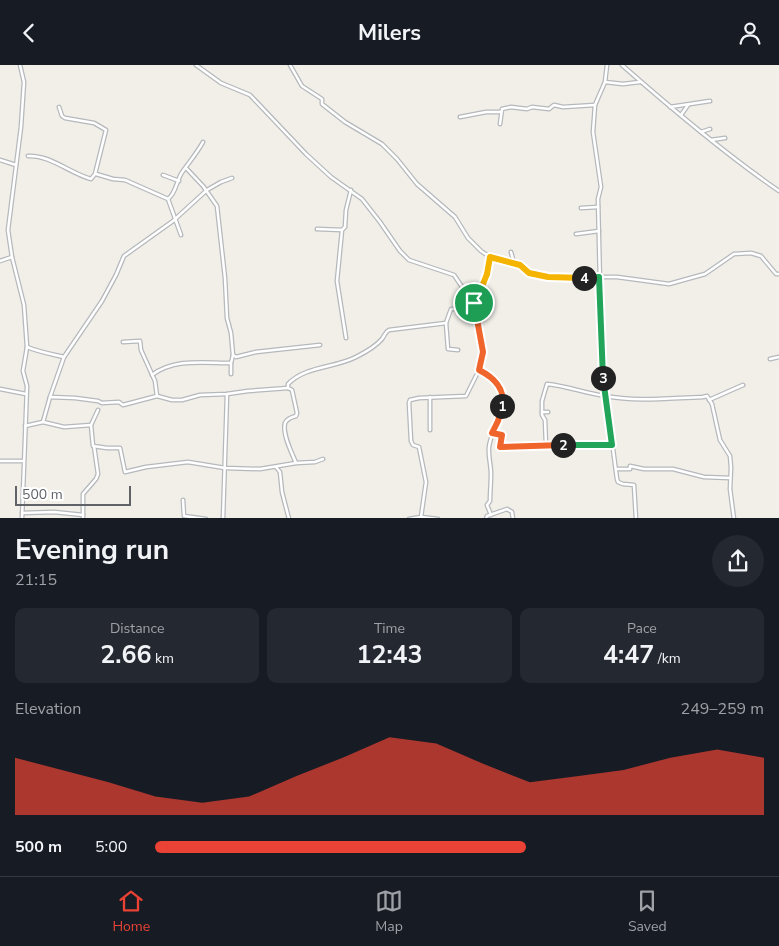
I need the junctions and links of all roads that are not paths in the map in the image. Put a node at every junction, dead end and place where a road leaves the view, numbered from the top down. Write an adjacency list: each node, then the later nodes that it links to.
1 (20, 65): 24 (street)
2 (196, 65): 33 (street)
3 (290, 65): 46 (street)
4 (607, 65): 7 (street)
5 (622, 65): 6 (street)
6 (641, 81): 7 (street); 12 (street)
7 (605, 82): 9 (street)
8 (710, 101): 10 (street)
9 (595, 105): 13 (street); 36 (street)
10 (688, 105): 12 (street); 14 (street)
11 (58, 107): 26 (street)
12 (670, 107): 14 (street)
13 (500, 112): 15 (street); 16 (street)
14 (680, 115): 18 (street)
15 (460, 117)
16 (500, 124)
17 (710, 129): 18 (street)
18 (701, 132): 20 (street)
19 (725, 138): 20 (street)
20 (711, 140): 31 (street)
21 (203, 142): 25 (street)
22 (28, 156): 26 (street)
23 (0, 160): 24 (street)
24 (16, 165): 45 (street)
25 (186, 168): 29 (street); 32 (street)
26 (95, 174): 35 (street)
27 (163, 175): 29 (street)
28 (232, 178): 32 (street)
29 (179, 181): 35 (street)
30 (779, 185): 31 (street)
31 (772, 186): 34 (street)
32 (206, 190): 38 (street); 59 (street)
33 (351, 190): 40 (street); 51 (street)
34 (779, 191)
35 (168, 199): 38 (street)
36 (598, 207): 37 (street); 41 (street)
37 (580, 208)
38 (176, 218): 43 (street); 60 (street)
39 (317, 229): 40 (street)
40 (342, 230): 54 (street)
41 (599, 231): 42 (street); 50 (street)
42 (576, 234)
43 (181, 235)
44 (511, 252): 48 (street)
45 (12, 257): 47 (street); 57 (street)
46 (490, 257): 48 (street); 51 (street)
47 (0, 261)
48 (514, 263): 50 (street)
49 (779, 274): 50 (street)
50 (599, 277): 73 (street)
51 (474, 303): 52 (street)
52 (474, 309): 53 (street); 64 (street)
53 (446, 323): 58 (street); 68 (street)
54 (346, 337)
55 (123, 342): 66 (street)
56 (320, 345): 59 (street)
57 (27, 347): 60 (street); 71 (street)
58 (458, 350)
59 (233, 355): 63 (street)
60 (64, 357): 74 (street)
61 (779, 357): 62 (street)
62 (770, 359)
63 (231, 363): 65 (street); 66 (street)
64 (479, 370): 75 (street); 76 (street)
65 (231, 374)
66 (152, 375): 72 (street)
67 (743, 385): 78 (street)
68 (288, 388): 70 (street); 93 (street)
69 (0, 389): 71 (street)
70 (226, 394): 72 (street); 95 (street)
71 (26, 395): 84 (street)
72 (157, 396): 74 (street)
73 (604, 396): 78 (street); 80 (street); 88 (street)
74 (50, 397): 82 (street)
75 (430, 397): 85 (street); 102 (street)
76 (504, 400): 77 (street); 86 (street)
77 (510, 400)
78 (709, 400): 97 (street)
79 (98, 409): 83 (street)
80 (542, 411): 81 (street); 87 (street)
81 (548, 412)
82 (44, 422): 83 (street); 84 (street)
83 (91, 425): 89 (street)
84 (25, 426): 92 (street)
85 (430, 429)
86 (492, 433): 87 (street); 100 (street)
87 (546, 445): 88 (street)
88 (612, 445): 96 (street)
89 (94, 446): 95 (street); 101 (street)
90 (323, 459): 93 (street)
91 (0, 461): 92 (street)
92 (23, 461): 99 (street)
93 (296, 463): 94 (street)
94 (276, 467): 95 (street); 106 (street)
95 (226, 468): 105 (street)
96 (617, 469): 97 (street); 111 (street)
97 (730, 478): 112 (street)
98 (183, 500): 104 (street)
99 (22, 513): 101 (street); 103 (street)
100 (491, 515): 109 (street); 110 (street)
101 (83, 517)
102 (421, 517): 107 (street); 108 (street)
103 (22, 518)
104 (195, 518)
105 (223, 518)
106 (289, 518)
107 (415, 518)
108 (430, 518)
109 (487, 518)
110 (513, 518)
111 (636, 518)
112 (734, 518)

